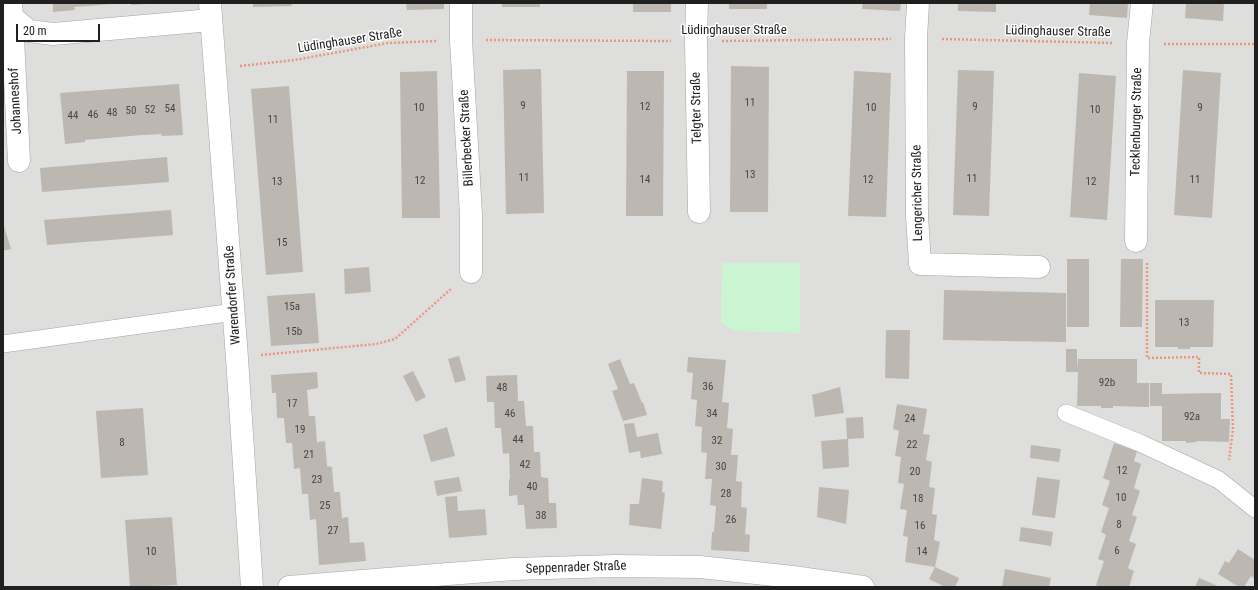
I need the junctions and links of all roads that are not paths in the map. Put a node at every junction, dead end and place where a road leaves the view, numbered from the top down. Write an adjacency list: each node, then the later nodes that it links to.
1 (461, 3): 11 (street, Billerbecker Straße)
2 (696, 3): 8 (street, Telgter Straße)
3 (918, 3): 10 (street, Lengericher Straße)
4 (1142, 3): 9 (street, Tecklenburger Straße)
5 (11, 10): 6 (street, Johanneshof); 7 (street, Johanneshof)
6 (210, 11): 12 (street, Warendorfer Straße)
7 (19, 161)
8 (699, 212)
9 (1136, 241)
10 (1040, 267)
11 (471, 272)
12 (234, 312): 13 (lane); 16 (street, Warendorfer Straße)
13 (3, 344)
14 (1066, 413): 15 (lane)
15 (1255, 509)
16 (252, 587)
17 (289, 587): 18 (street, Seppenrader Straße)
18 (863, 587)

